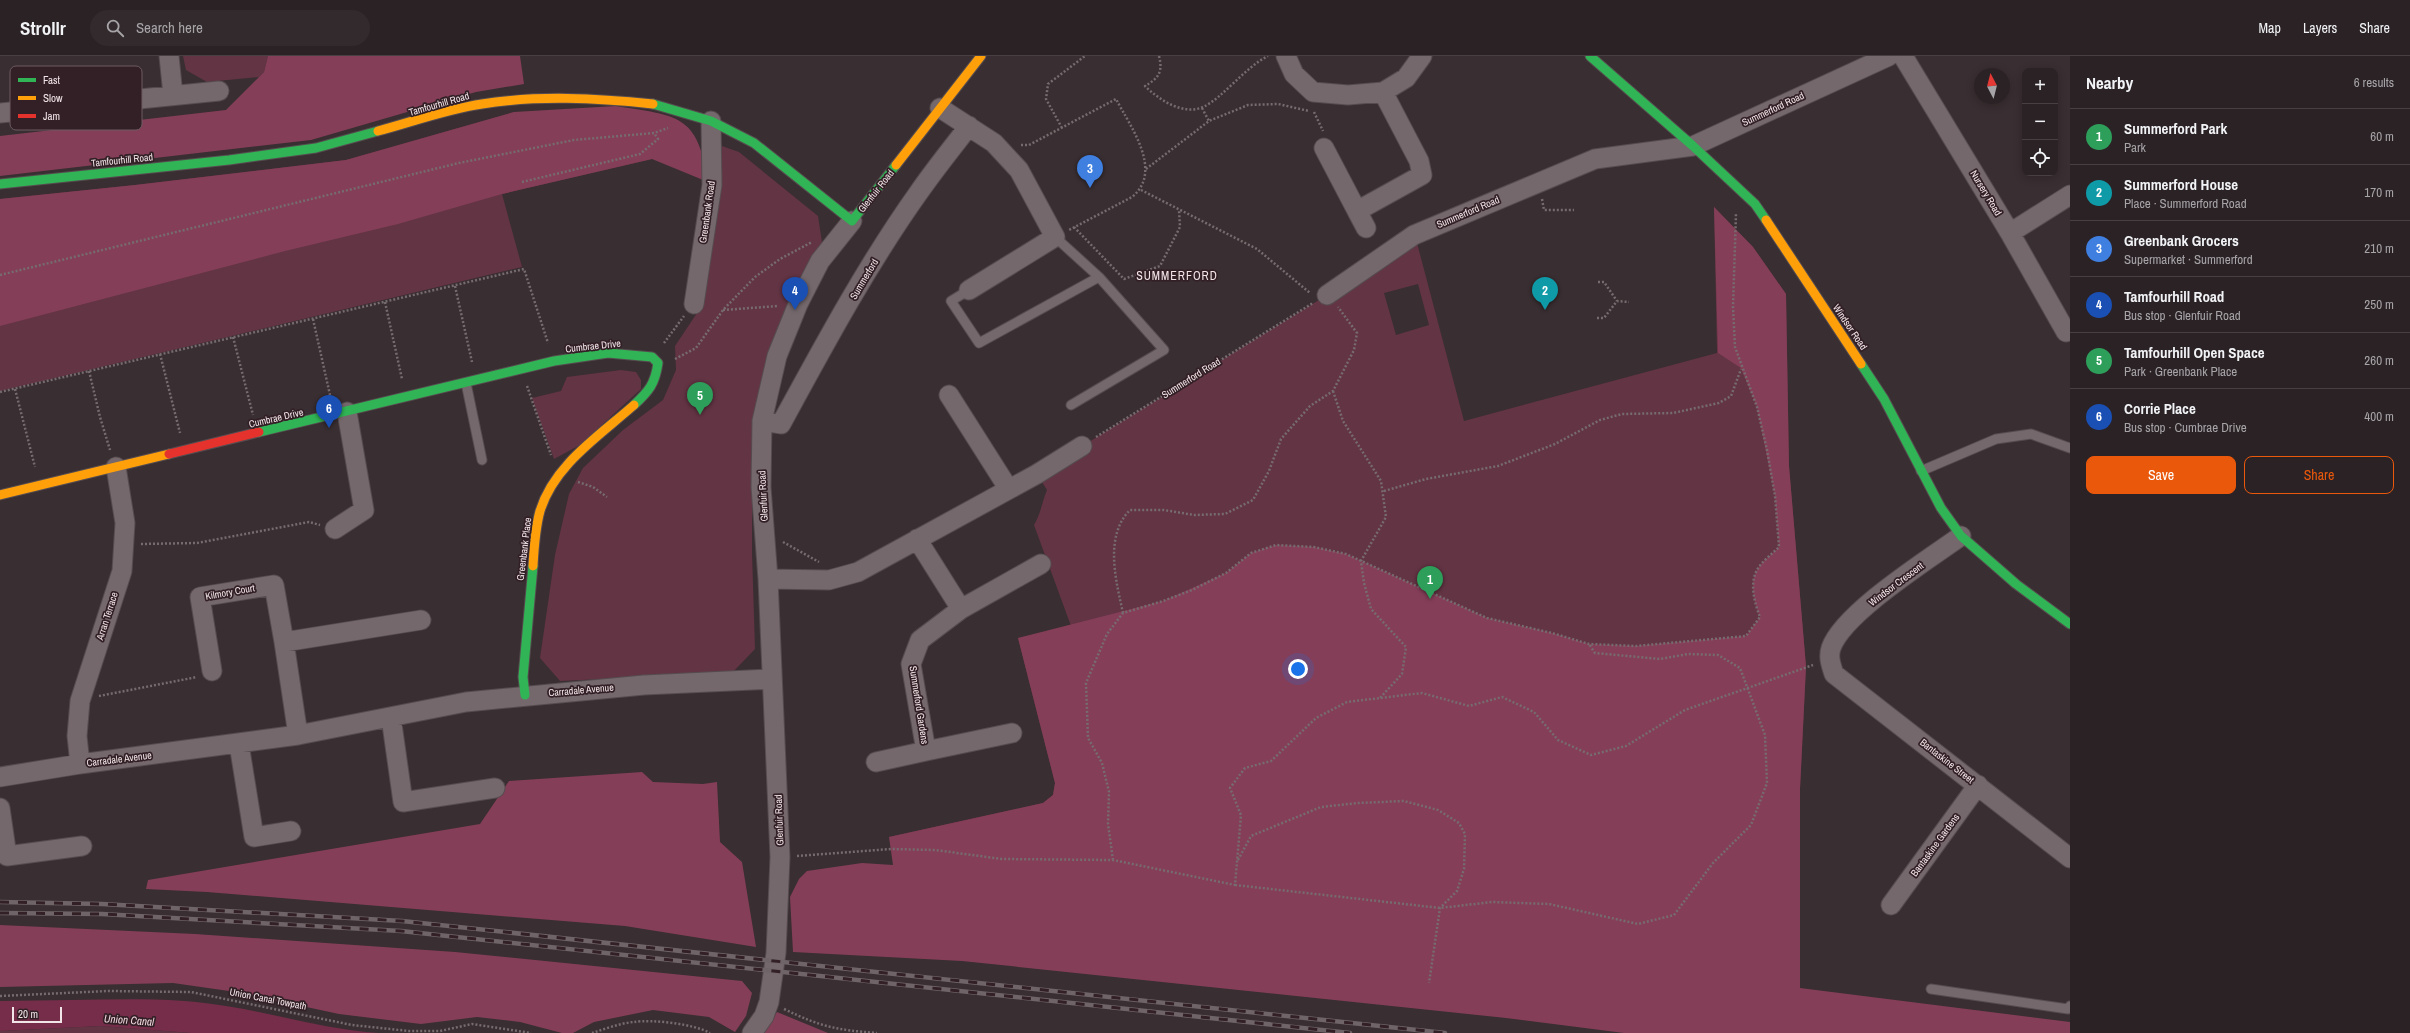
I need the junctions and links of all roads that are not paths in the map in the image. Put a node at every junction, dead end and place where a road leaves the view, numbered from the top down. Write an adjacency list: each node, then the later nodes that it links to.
1 (169, 56): 10 (street)
2 (981, 56): 12 (street, Glenfuir Road)
3 (1286, 56): 9 (street)
4 (1422, 56): 9 (street)
5 (1590, 56): 17 (street, Windsor Road)
6 (1889, 56): 17 (street, Summerford Road)
7 (1903, 56): 24 (street, Nursery Road)
8 (220, 91): 10 (street)
9 (1383, 92): 21 (street)
10 (173, 95): 11 (street)
11 (142, 98)
12 (940, 108): 16 (street); 22 (street, Glenfuir Road)
13 (10, 112): 14 (street)
14 (0, 113)
15 (711, 121): 19 (street, Tamfourhill Road); 22 (street, Tamfourhill Road); 29 (street, Greenbank Road)
16 (968, 126): 25 (street); 36 (street, Summerford)
17 (1693, 146): 28 (street, Summerford Road); 41 (street, Windsor Road)
18 (1324, 148): 21 (street)
19 (0, 184)
20 (2070, 195): 24 (street)
21 (1357, 211): 23 (street)
22 (852, 221): 36 (street, Glenfuir Road)
23 (1366, 228)
24 (2010, 232): 30 (street, Nursery Road)
25 (1055, 237): 26 (lane); 27 (street)
26 (1099, 277): 27 (lane); 34 (lane)
27 (969, 290)
28 (1323, 297)
29 (694, 304)
30 (2066, 332)
31 (655, 360): 32 (street, Cumbrae Drive); 56 (street, Greenbank Place)
32 (466, 384): 35 (street, Cumbrae Drive); 39 (lane)
33 (950, 395): 42 (street)
34 (1071, 405)
35 (340, 414): 40 (street, Cumbrae Drive); 44 (street)
36 (762, 420): 48 (street, Glenfuir Road)
37 (1082, 446): 42 (street)
38 (2070, 448): 41 (lane)
39 (482, 460)
40 (116, 467): 43 (street, Cumbrae Drive); 63 (street, Arran Terrace)
41 (1921, 471): 45 (street, Windsor Road)
42 (1008, 488): 46 (street)
43 (0, 495)
44 (335, 529)
45 (1961, 536): 51 (street, Windsor Road); 53 (street, Windsor Crescent)
46 (918, 539): 48 (street); 49 (street)
47 (1042, 564): 49 (street, Summerford Gardens)
48 (768, 579): 55 (street, Glenfuir Road)
49 (961, 609): 61 (street, Summerford Gardens)
50 (421, 620): 52 (street)
51 (2070, 624)
52 (284, 642): 54 (street, Kilmory Court); 59 (street, Kilmory Court)
53 (1830, 661): 65 (street, Bantaskine Street)
54 (212, 671)
55 (772, 679): 56 (street, Carradale Avenue); 74 (street, Glenfuir Road)
56 (525, 695): 57 (street, Carradale Avenue)
57 (391, 717): 59 (street, Carradale Avenue); 66 (street)
58 (1012, 733): 61 (street, Summerford Gardens)
59 (298, 735): 60 (street, Carradale Avenue)
60 (239, 744): 63 (street, Carradale Avenue); 68 (street)
61 (926, 751): 62 (street, Summerford Gardens)
62 (876, 762)
63 (80, 764): 64 (street, Carradale Avenue)
64 (0, 777)
65 (1978, 786): 70 (street, Bantaskine Street); 71 (street, Bantaskine Gardens)
66 (495, 788)
67 (0, 808): 69 (street)
68 (291, 832)
69 (82, 846)
70 (2070, 858)
71 (1891, 905)
72 (1931, 989): 73 (lane)
73 (2070, 1006)
74 (752, 1033)

